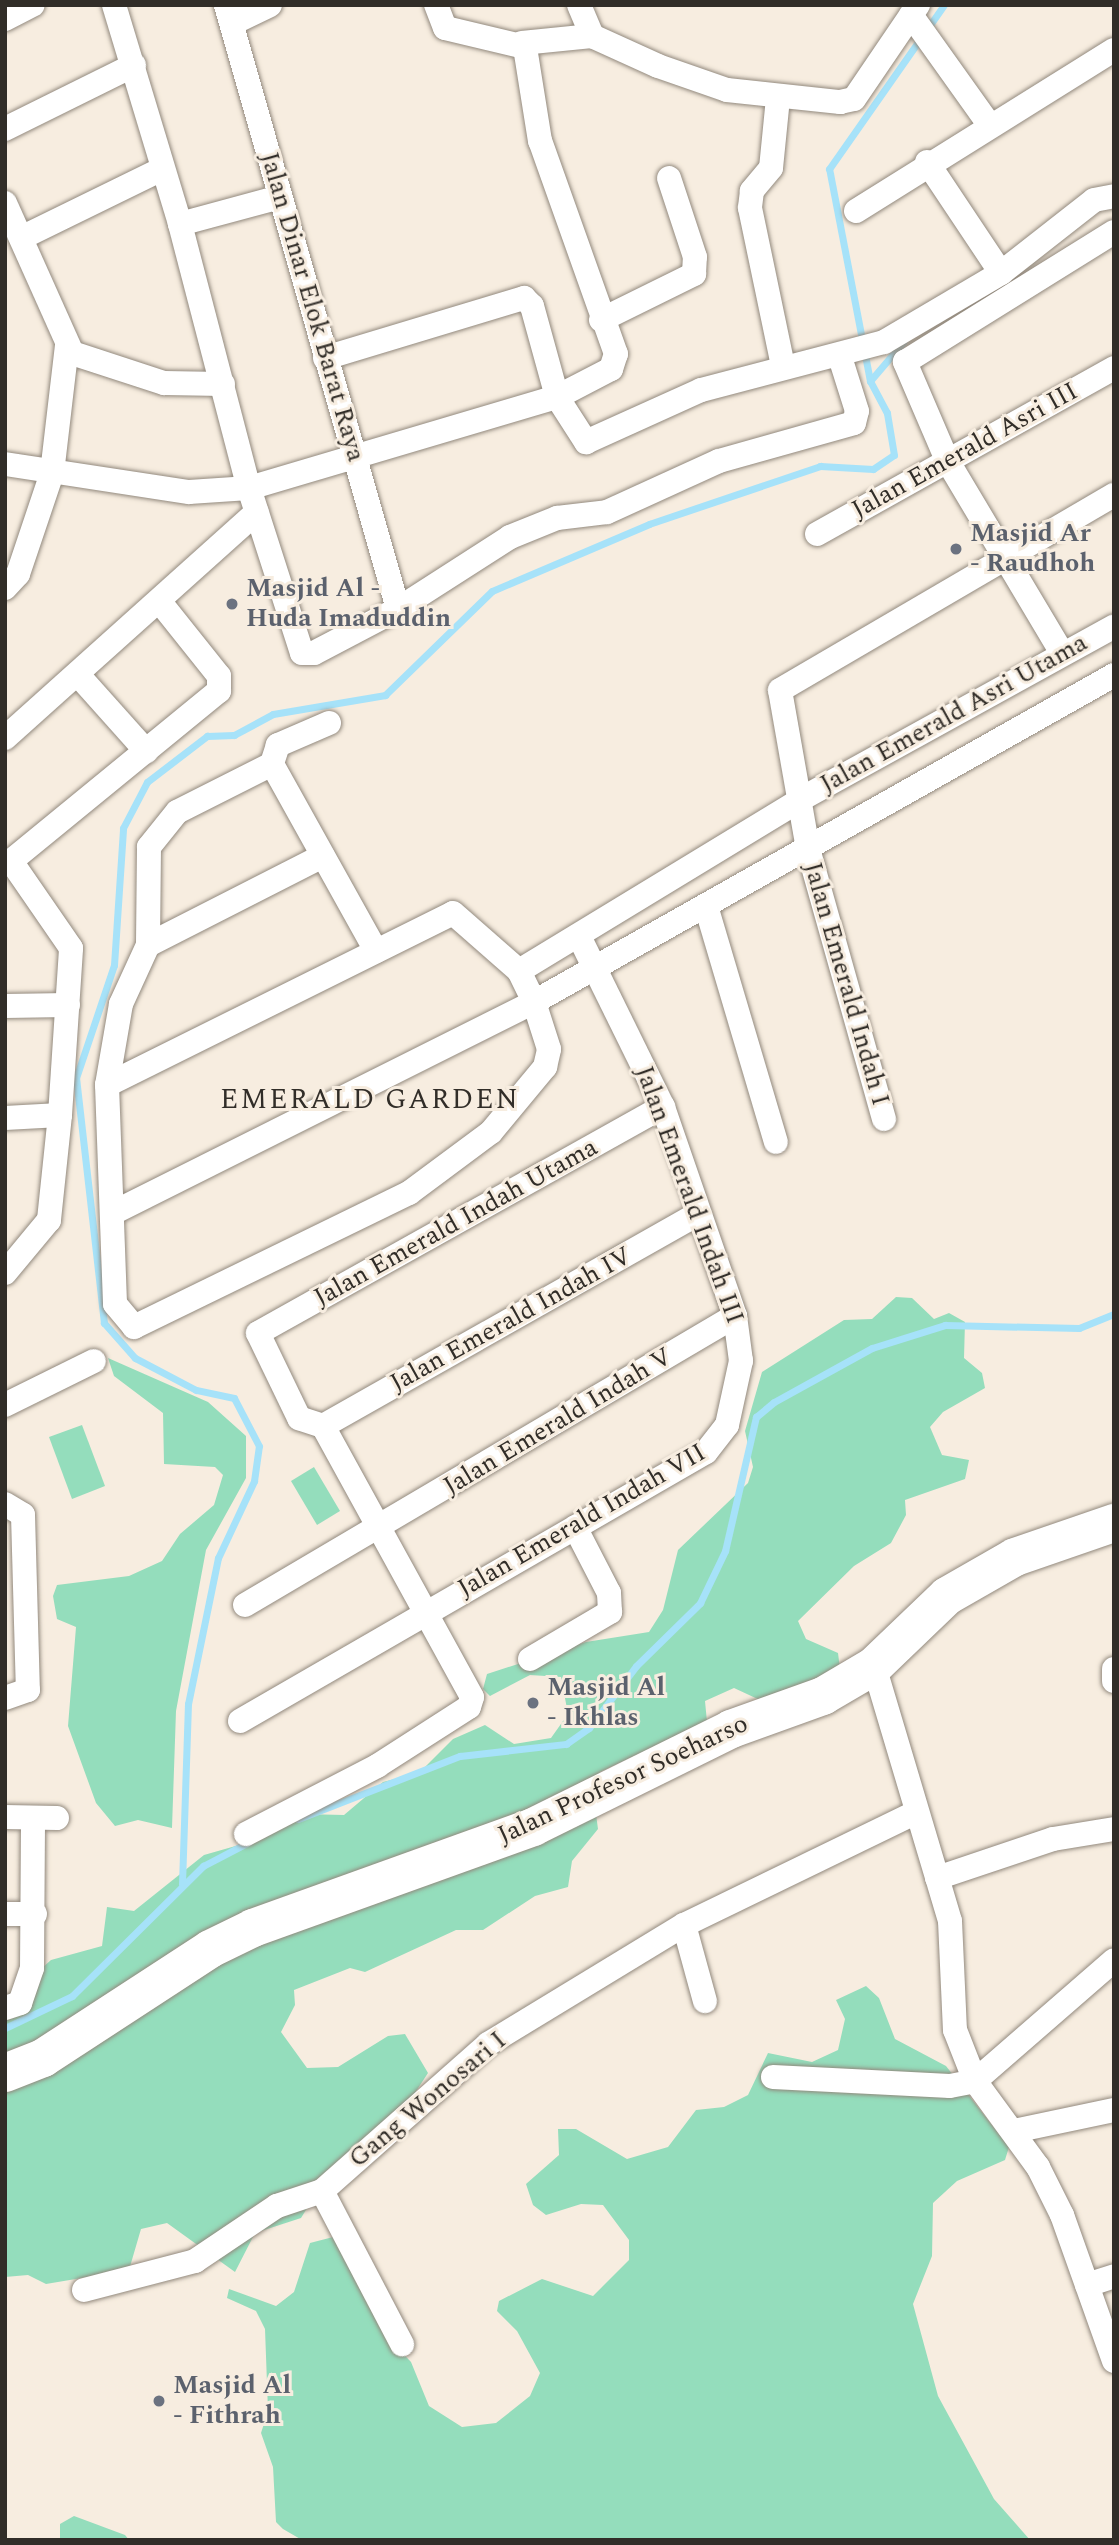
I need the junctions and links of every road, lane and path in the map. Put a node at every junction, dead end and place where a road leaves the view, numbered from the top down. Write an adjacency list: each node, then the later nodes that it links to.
1 (33, 5): 7 (street)
2 (114, 5): 12 (street)
3 (270, 5): 6 (street)
4 (436, 5): 10 (street)
5 (579, 5): 9 (street)
6 (229, 14): 20 (street, Jalan Dinar Elok Barat Raya)
7 (5, 19)
8 (920, 19): 13 (street); 14 (street)
9 (592, 36): 10 (street); 13 (street)
10 (522, 43): 27 (street)
11 (1114, 50): 14 (street)
12 (134, 65): 15 (street); 17 (street)
13 (778, 98): 31 (street)
14 (988, 123): 16 (street)
15 (5, 129)
16 (927, 162): 22 (street); 26 (street)
17 (162, 169): 23 (street); 25 (street)
18 (669, 178): 27 (street)
19 (1114, 196): 26 (street)
20 (280, 197): 23 (street); 30 (street, Jalan Dinar Elok Barat Raya)
21 (5, 204): 25 (street)
22 (856, 211)
23 (180, 224): 33 (street)
24 (1114, 232): 36 (street)
25 (21, 238): 28 (street)
26 (1001, 273): 29 (street)
27 (601, 320): 34 (street)
28 (66, 345): 33 (street); 38 (street)
29 (846, 355): 31 (street); 46 (street)
30 (325, 358): 34 (street); 35 (street, Jalan Dinar Elok Barat Raya)
31 (783, 366): 34 (street)
32 (1114, 368): 36 (street, Jalan Emerald Asri III)
33 (223, 384): 39 (street)
34 (557, 397): 35 (street)
35 (354, 456): 39 (street); 46 (street, Jalan Dinar Elok Barat Raya)
36 (947, 460): 42 (street, Jalan Emerald Asri III); 43 (street)
37 (5, 464): 38 (street)
38 (52, 473): 39 (street); 44 (street)
39 (248, 488): 41 (street)
40 (1114, 495): 43 (street)
41 (257, 512): 45 (street); 46 (street)
42 (817, 534)
43 (1003, 556): 48 (street); 55 (street)
44 (5, 588)
45 (160, 603): 50 (street); 53 (street)
46 (398, 609)
47 (1114, 626): 48 (street, Jalan Emerald Asri Utama)
48 (1062, 653): 55 (street, Jalan Emerald Asri Utama)
49 (1114, 675): 56 (street, Jalan Emerald Asri Utama)
50 (79, 676): 52 (street); 53 (street)
51 (330, 723): 54 (street)
52 (5, 738)
53 (146, 751): 58 (street)
54 (272, 764): 57 (street); 61 (street)
55 (803, 798): 56 (street, Jalan Emerald Asri Utama); 60 (street)
56 (808, 849): 59 (street, Jalan Emerald Asri Utama); 72 (street, Jalan Emerald Indah I)
57 (323, 856): 61 (street); 62 (street)
58 (8, 858): 66 (street)
59 (706, 906): 63 (street, Jalan Emerald Asri Utama); 73 (street)
60 (579, 936): 63 (street, Jalan Emerald Indah III); 64 (street)
61 (148, 945): 68 (street)
62 (376, 951): 64 (street); 68 (street)
63 (596, 967): 65 (street, Jalan Emerald Asri Utama); 69 (street, Jalan Emerald Indah III)
64 (519, 971): 65 (street)
65 (534, 1002): 74 (street, Jalan Emerald Asri Utama); 74 (street)
66 (68, 1005): 67 (street); 70 (street)
67 (5, 1006)
68 (107, 1085): 74 (street)
69 (663, 1107): 75 (street, Jalan Emerald Indah III); 81 (street, Jalan Emerald Indah Utama)
70 (60, 1115): 71 (street); 76 (street)
71 (5, 1118)
72 (884, 1119)
73 (776, 1142)
74 (113, 1213)
75 (698, 1214): 77 (street, Jalan Emerald Indah III); 81 (street, Jalan Emerald Indah IV)
76 (5, 1273)
77 (734, 1316): 80 (street, Jalan Emerald Indah III); 85 (street, Jalan Emerald Indah V)
78 (93, 1361): 79 (street)
79 (5, 1405)
80 (727, 1425): 84 (street, Jalan Emerald Indah VII)
81 (323, 1426): 85 (street)
82 (5, 1504): 86 (street)
83 (1114, 1523): 90 (main road, Jalan Profesor Soeharso)
84 (575, 1527): 88 (street, Jalan Emerald Indah VII); 89 (street)
85 (382, 1528): 87 (street, Jalan Emerald Indah V); 88 (street)
86 (15, 1598): 93 (street)
87 (245, 1605)
88 (429, 1611): 94 (street, Jalan Emerald Indah VII); 98 (street)
89 (530, 1659)
90 (874, 1666): 95 (street); 106 (main road, Jalan Profesor Soeharso)
91 (1114, 1669): 92 (street)
92 (1114, 1681)
93 (5, 1698)
94 (240, 1721)
95 (915, 1813): 99 (street); 102 (street, Gang Wonosari I)
96 (5, 1817): 101 (street)
97 (1114, 1829): 99 (street)
98 (246, 1833)
99 (937, 1878): 108 (street)
100 (5, 1914): 101 (street)
101 (35, 1914): 105 (street)
102 (684, 1925): 104 (street); 111 (street, Gang Wonosari I)
103 (1114, 1960): 108 (street)
104 (705, 2001)
105 (5, 2008)
106 (5, 2073)
107 (773, 2077): 108 (street)
108 (975, 2081): 110 (street)
109 (1114, 2110): 110 (street)
110 (1014, 2131): 113 (street)
111 (322, 2191): 114 (street, Gang Wonosari I); 115 (street)
112 (1114, 2276): 113 (street)
113 (1087, 2285): 116 (street)
114 (84, 2290)
115 (402, 2344)
116 (1114, 2361)

